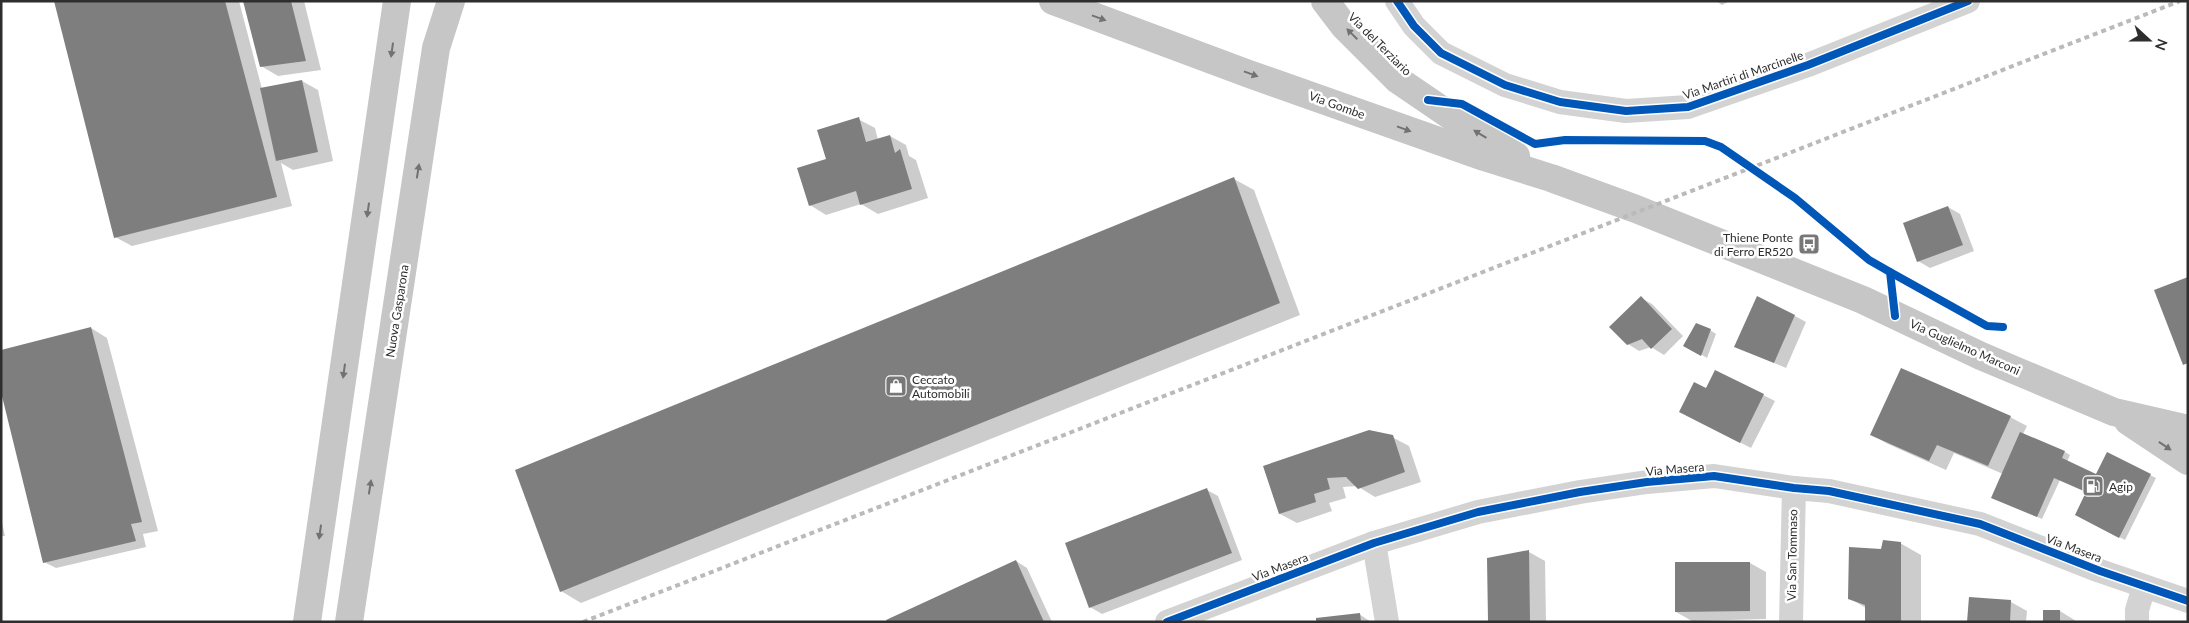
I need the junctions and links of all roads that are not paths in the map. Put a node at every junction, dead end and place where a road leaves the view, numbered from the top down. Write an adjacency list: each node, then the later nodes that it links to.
1 (398, 1): 18 (main road, one-way to 18)
2 (438, 1): 8 (main road)
3 (452, 1): 8 (main road, Nuova Gasparona)
4 (1053, 1): 9 (main road, Via Gombe, one-way to 9)
5 (1325, 1): 9 (main road, Via del Terziario, one-way to 5)
6 (1397, 1): 7 (street, Via Martiri di Marcinelle)
7 (1968, 1)
8 (436, 48): 19 (main road, Nuova Gasparona, one-way to 8)
9 (1551, 178): 10 (main road, Via Gombe)
10 (1622, 204): 11 (main road, Via Guglielmo Marconi)
11 (2114, 412): 12 (main road, Via Guglielmo Marconi); 13 (main road, Via Guglielmo Marconi, one-way to 13)
12 (2188, 429)
13 (2188, 461)
14 (1794, 488): 15 (street, Via Masera); 16 (street, Via Masera); 22 (street, Via San Tommaso)
15 (1374, 543): 20 (street, Via Masera); 21 (street)
16 (2144, 587): 17 (street, Via Masera); 23 (street)
17 (2188, 602)
18 (307, 622)
19 (349, 622)
20 (1167, 622)
21 (1387, 622)
22 (1791, 622)
23 (2137, 622)

